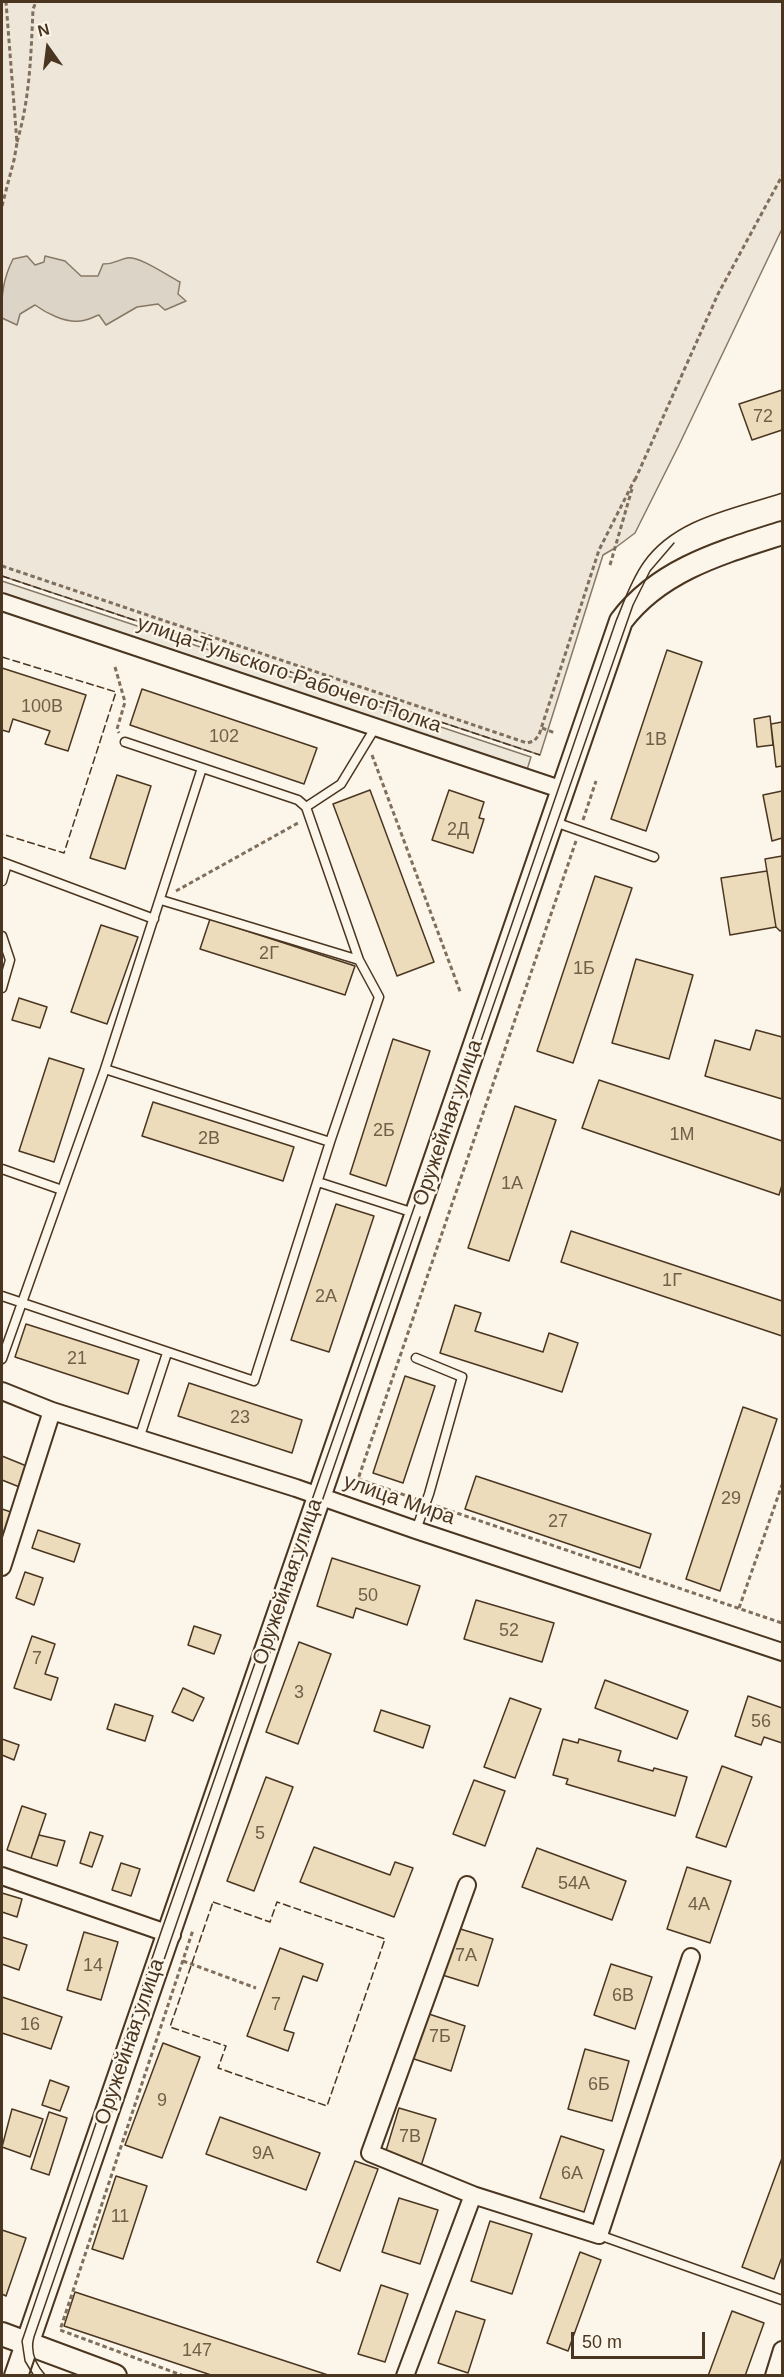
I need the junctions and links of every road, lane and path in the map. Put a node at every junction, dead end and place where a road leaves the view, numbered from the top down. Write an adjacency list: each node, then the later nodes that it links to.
1 (6, 2): 3 (path)
2 (36, 2): 3 (path)
3 (16, 143): 5 (path)
4 (783, 176): 6 (path)
5 (2, 206)
6 (635, 479): 8 (path); 13 (path)
7 (783, 533): 19 (street, Оружейная улица)
8 (610, 565)
9 (2, 566): 13 (path)
10 (2, 602): 12 (street, улица Тульского Рабочего Полка)
11 (115, 666): 15 (path)
12 (375, 728): 19 (street, улица Тульского Рабочего Полка); 20 (lane)
13 (542, 728): 14 (path)
14 (555, 733)
15 (125, 742): 17 (lane)
16 (372, 754): 32 (path)
17 (202, 768): 20 (lane); 27 (lane)
18 (596, 781): 23 (path)
19 (563, 790): 22 (street, Оружейная улица)
20 (306, 807): 21 (lane)
21 (309, 816): 27 (path); 30 (lane)
22 (552, 820): 23 (lane); 38 (street, Оружейная улица)
23 (579, 830): 24 (lane); 49 (path)
24 (654, 857)
25 (4, 863): 26 (lane); 28 (lane)
26 (2, 880)
27 (161, 900): 28 (lane); 30 (lane)
28 (154, 919): 33 (lane)
29 (2, 936): 31 (lane)
30 (359, 960): 34 (lane)
31 (2, 988)
32 (461, 994)
33 (105, 1069): 34 (lane); 37 (lane)
34 (330, 1142): 36 (lane)
35 (2, 1169): 37 (lane)
36 (318, 1182): 38 (lane); 41 (lane)
37 (62, 1190): 40 (lane)
38 (416, 1214): 48 (street, Оружейная улица)
39 (2, 1296): 40 (lane)
40 (21, 1302): 41 (lane); 43 (lane)
41 (167, 1353): 46 (lane)
42 (416, 1358): 49 (lane)
43 (2, 1359)
44 (2, 1391): 45 (street, улица Мира)
45 (52, 1411): 46 (street, улица Мира); 51 (street)
46 (139, 1438): 48 (street, улица Мира)
47 (783, 1485): 52 (path)
48 (318, 1496): 50 (street, улица Мира); 58 (street, Оружейная улица)
49 (426, 1503): 50 (lane); 52 (path)
50 (416, 1530): 54 (street, улица Мира)
51 (2, 1567)
52 (739, 1608): 53 (path)
53 (783, 1623)
54 (783, 1652)
55 (2, 1876): 58 (street)
56 (467, 1885): 62 (street)
57 (193, 1929): 60 (path)
58 (170, 1934): 66 (street, Оружейная улица)
59 (691, 1957): 63 (street)
60 (183, 1961): 61 (path); 70 (path)
61 (256, 1988)
62 (473, 2195): 63 (street); 71 (street)
63 (599, 2235): 64 (lane)
64 (783, 2300)
65 (2, 2334): 66 (street)
66 (27, 2343): 68 (street, Оружейная улица); 69 (street)
67 (783, 2350): 72 (street)
68 (16, 2376)
69 (116, 2376)
70 (184, 2376)
71 (405, 2376)
72 (774, 2376)

